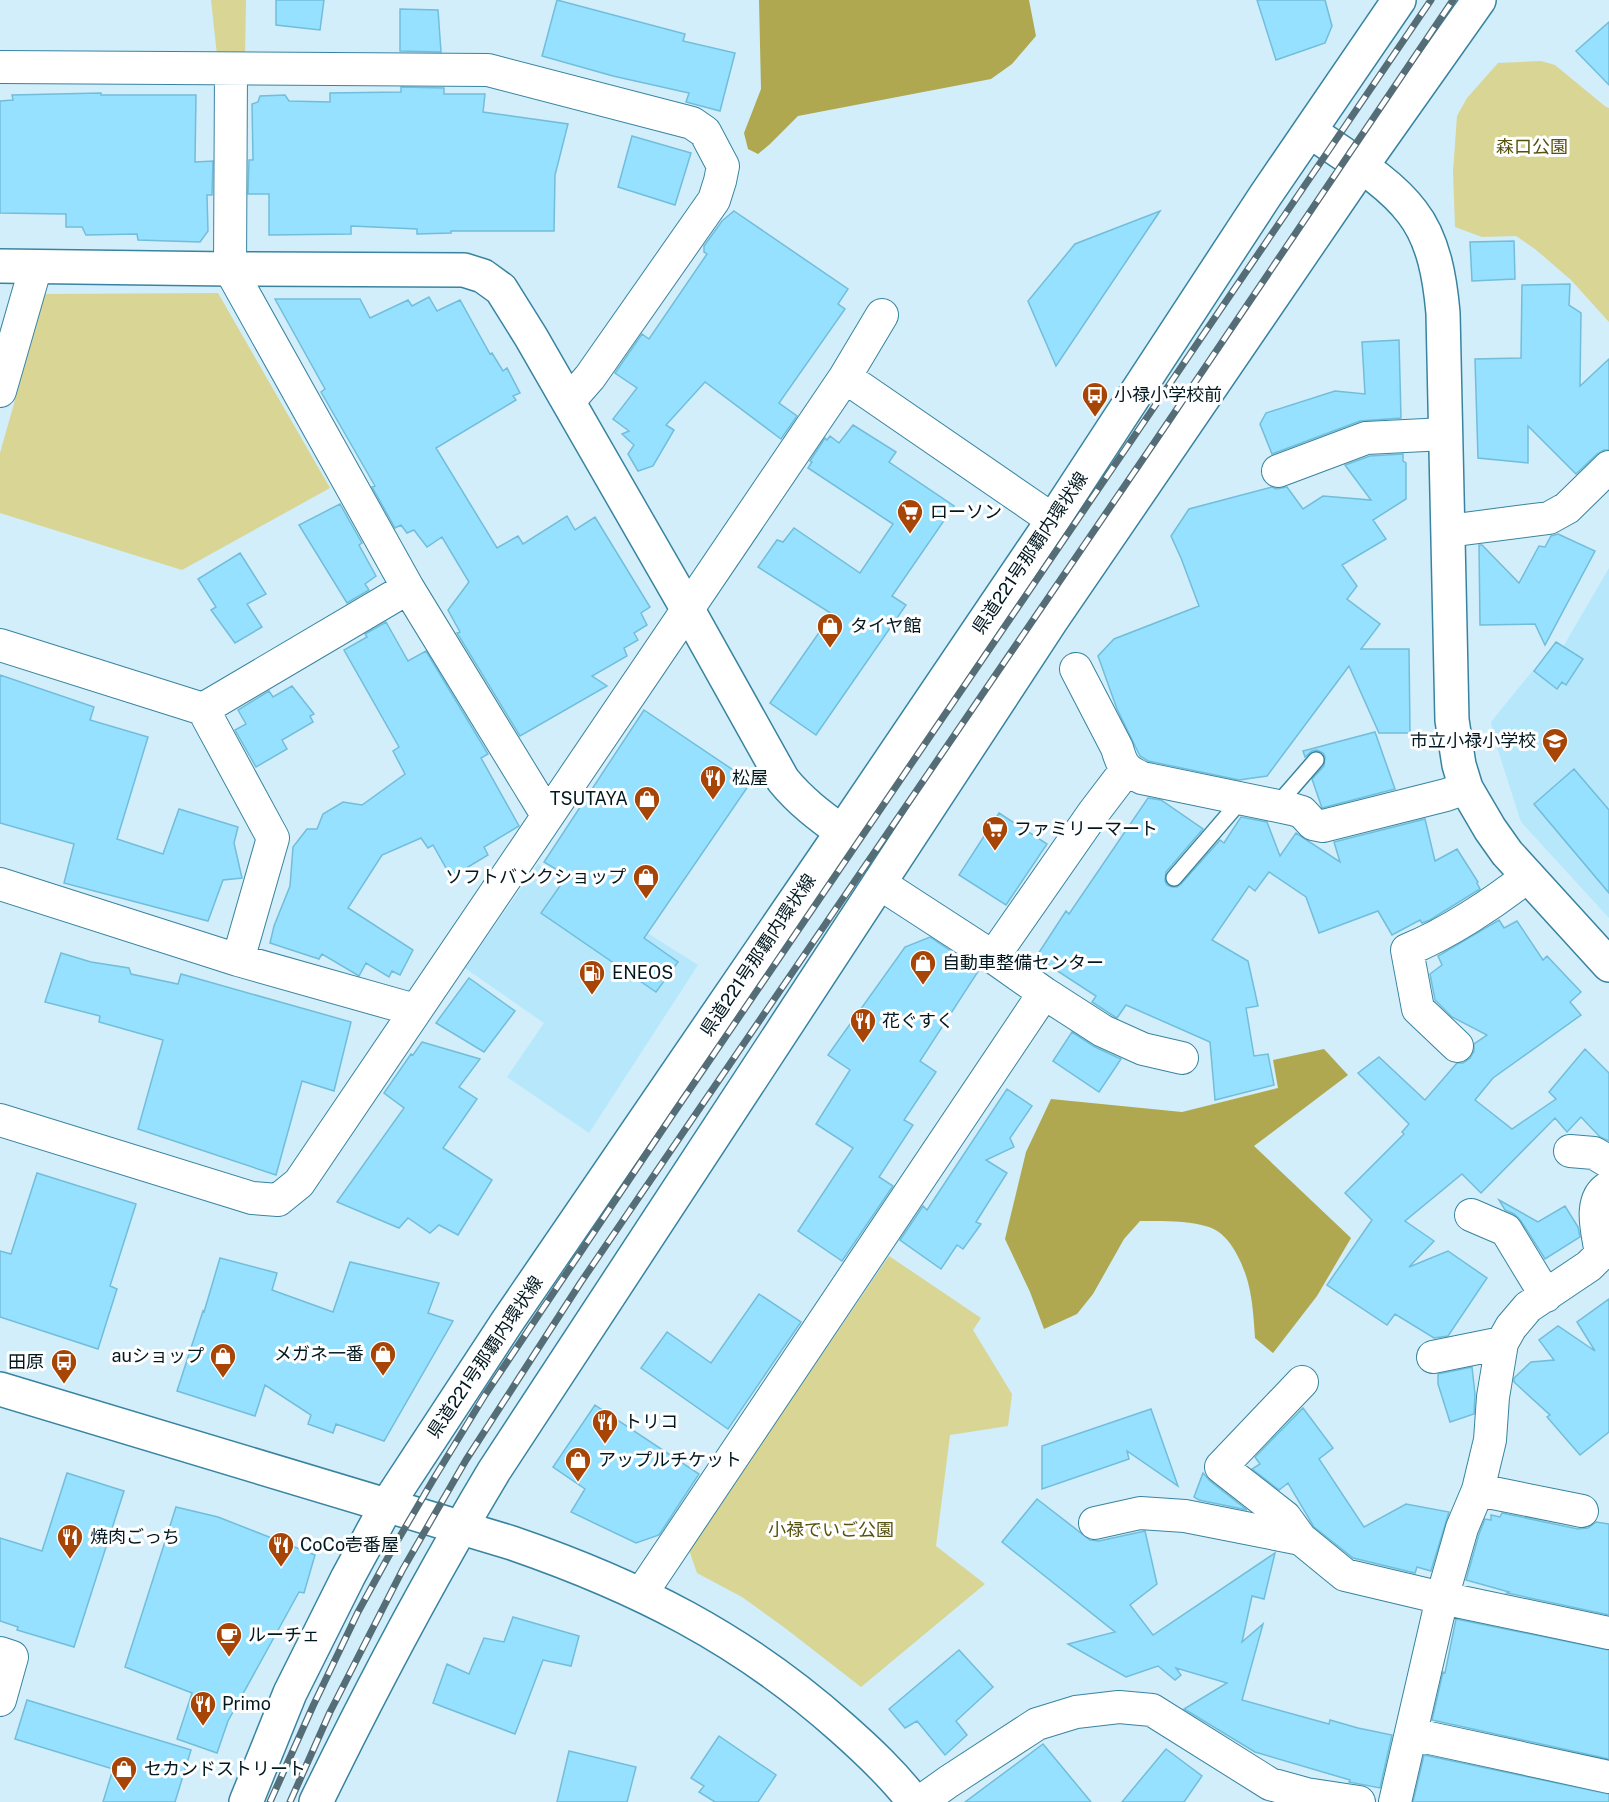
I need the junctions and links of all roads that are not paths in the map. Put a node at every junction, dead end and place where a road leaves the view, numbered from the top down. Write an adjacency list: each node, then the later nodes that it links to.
1 (1399, 0): 5 (main road, 県道221号那覇内環状線)
2 (1479, 0): 6 (main road)
3 (0, 67): 4 (street)
4 (231, 69): 9 (street); 13 (street)
5 (1310, 131): 6 (main road); 17 (main road, 県道221号那覇内環状線)
6 (1361, 167): 14 (main road); 33 (main road)
7 (0, 266): 8 (main road)
8 (36, 266): 9 (main road); 12 (street)
9 (230, 269): 13 (main road); 19 (street)
10 (882, 315): 11 (street)
11 (845, 376): 17 (street); 20 (street)
12 (0, 391)
13 (569, 401): 20 (main road)
14 (1445, 434): 16 (street); 18 (main road)
15 (1609, 467): 18 (street)
16 (1278, 471)
17 (1053, 520): 30 (main road, 県道221号那覇内環状線)
18 (1448, 531): 26 (main road)
19 (408, 588): 23 (street); 29 (street)
20 (688, 610): 29 (street); 30 (main road)
21 (0, 645): 23 (street)
22 (1076, 669): 25 (street)
23 (203, 709): 36 (street)
24 (1316, 760): 28 (lane)
25 (1126, 770): 27 (street); 35 (street)
26 (1467, 788): 28 (street); 31 (main road)
27 (1242, 799): 28 (street); 32 (lane)
28 (1276, 806)
29 (547, 815): 39 (street)
30 (843, 832): 53 (main road, 県道221号那覇内環状線)
31 (1527, 876): 37 (main road); 40 (street)
32 (1174, 878)
33 (879, 883): 35 (street); 56 (main road)
34 (0, 884): 36 (street)
35 (993, 957): 38 (street)
36 (238, 960): 39 (street)
37 (1609, 965)
38 (1044, 993): 41 (street); 58 (street)
39 (415, 1010): 42 (street)
40 (1457, 1046)
41 (1182, 1058)
42 (0, 1120)
43 (1570, 1151): 44 (street)
44 (1609, 1162)
45 (1609, 1186): 47 (street)
46 (1471, 1215): 47 (street)
47 (1546, 1296): 48 (street)
48 (1502, 1343): 49 (street); 52 (street)
49 (1433, 1357)
50 (1302, 1382): 57 (street)
51 (0, 1389): 53 (main road)
52 (1478, 1490): 54 (street); 59 (street)
53 (387, 1505): 56 (main road); 65 (main road, 県道221号那覇内環状線)
54 (1582, 1511)
55 (1095, 1523): 57 (street)
56 (460, 1527): 58 (main road); 66 (main road)
57 (1301, 1539): 59 (street)
58 (641, 1594): 67 (main road)
59 (1443, 1598): 60 (street); 63 (street)
60 (1609, 1633)
61 (0, 1653): 62 (street)
62 (0, 1700)
63 (1411, 1734): 64 (street); 70 (street)
64 (1609, 1777)
65 (246, 1802)
66 (316, 1802)
67 (914, 1802)
68 (920, 1802): 69 (street)
69 (1359, 1802)
70 (1395, 1802)

